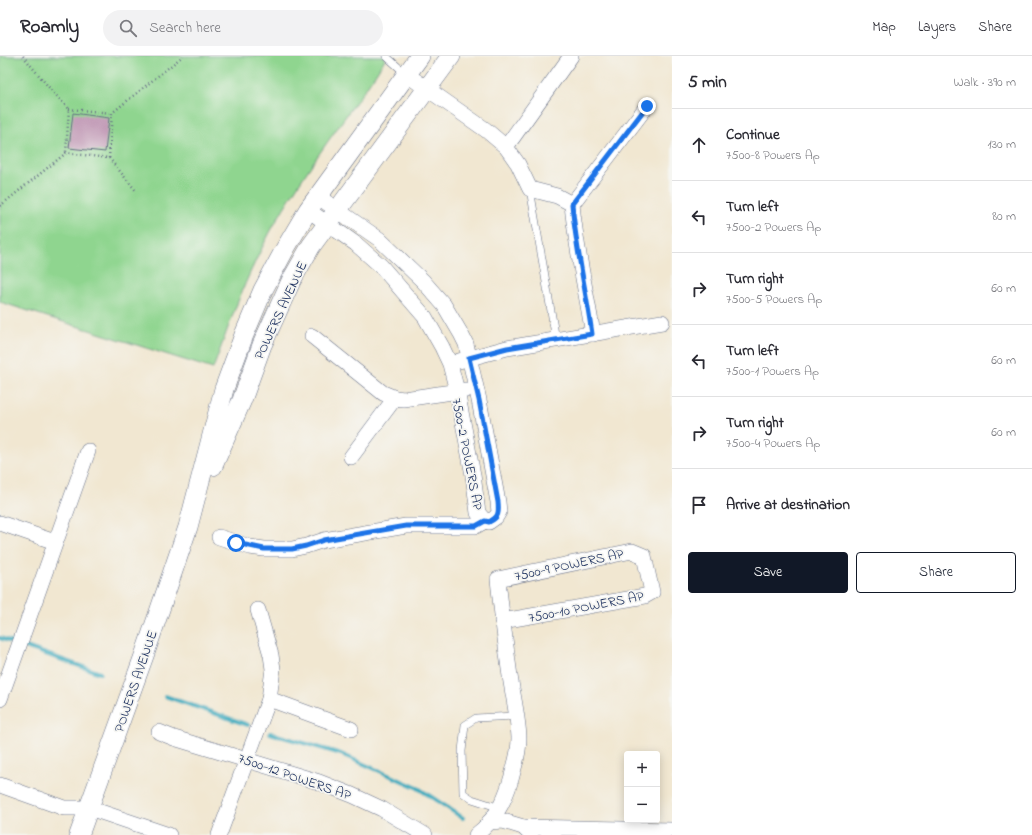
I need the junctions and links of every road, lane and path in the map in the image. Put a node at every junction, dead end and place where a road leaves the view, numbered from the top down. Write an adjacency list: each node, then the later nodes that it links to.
1 (23, 56): 10 (path)
2 (183, 56): 11 (path)
3 (386, 56): 7 (lane)
4 (420, 56): 7 (street, POWERS AVENUE)
5 (450, 56): 8 (street, POWERS AVENUE)
6 (571, 56): 12 (street)
7 (406, 74): 8 (street); 17 (street, POWERS AVENUE)
8 (426, 89): 12 (street); 20 (street, POWERS AVENUE)
9 (647, 106): 18 (street)
10 (69, 109): 11 (path); 13 (path)
11 (112, 113): 14 (path)
12 (506, 147): 15 (street)
13 (66, 152): 14 (path); 19 (path)
14 (109, 158): 16 (path)
15 (530, 189): 18 (street); 24 (lane)
16 (137, 192)
17 (313, 203): 20 (street, 7500-2 POWERS AP); 34 (street, POWERS AVENUE)
18 (572, 204): 22 (street)
19 (0, 206)
20 (334, 217): 25 (street, 7500-2 POWERS AP); 26 (street, 7500-2 POWERS AP); 34 (street, POWERS AVENUE)
21 (662, 322): 22 (street)
22 (592, 334): 24 (street)
23 (312, 336): 29 (street)
24 (556, 340): 25 (street)
25 (469, 358): 26 (street); 27 (street, 7500-2 POWERS AP)
26 (449, 363): 28 (street, 7500-2 POWERS AP)
27 (477, 389): 28 (street); 32 (street, 7500-2 POWERS AP)
28 (456, 391): 29 (street); 32 (street, 7500-2 POWERS AP)
29 (395, 398): 31 (street)
30 (88, 451): 36 (street)
31 (351, 457)
32 (485, 521): 35 (street)
33 (0, 523): 36 (street)
34 (188, 527): 48 (street, POWERS AVENUE)
35 (219, 537)
36 (55, 542): 40 (street)
37 (649, 575): 39 (street, 7500-10 POWERS AP); 39 (street, 7500-9 POWERS AP)
38 (258, 610): 41 (street)
39 (502, 621): 43 (street)
40 (3, 682): 42 (street)
41 (269, 699): 44 (street); 46 (street)
42 (0, 700)
43 (517, 716): 49 (street); 49 (lane)
44 (352, 729)
45 (159, 732): 46 (street, 7500-12 POWERS AP)
46 (246, 760): 55 (street); 56 (street, 7500-12 POWERS AP)
47 (0, 785): 48 (street)
48 (89, 808): 53 (street, POWERS AVENUE); 54 (street)
49 (500, 808): 50 (street)
50 (490, 822): 52 (street); 57 (street)
51 (672, 830): 52 (street)
52 (527, 831)
53 (80, 835)
54 (169, 835)
55 (219, 835)
56 (425, 835)
57 (476, 835)

